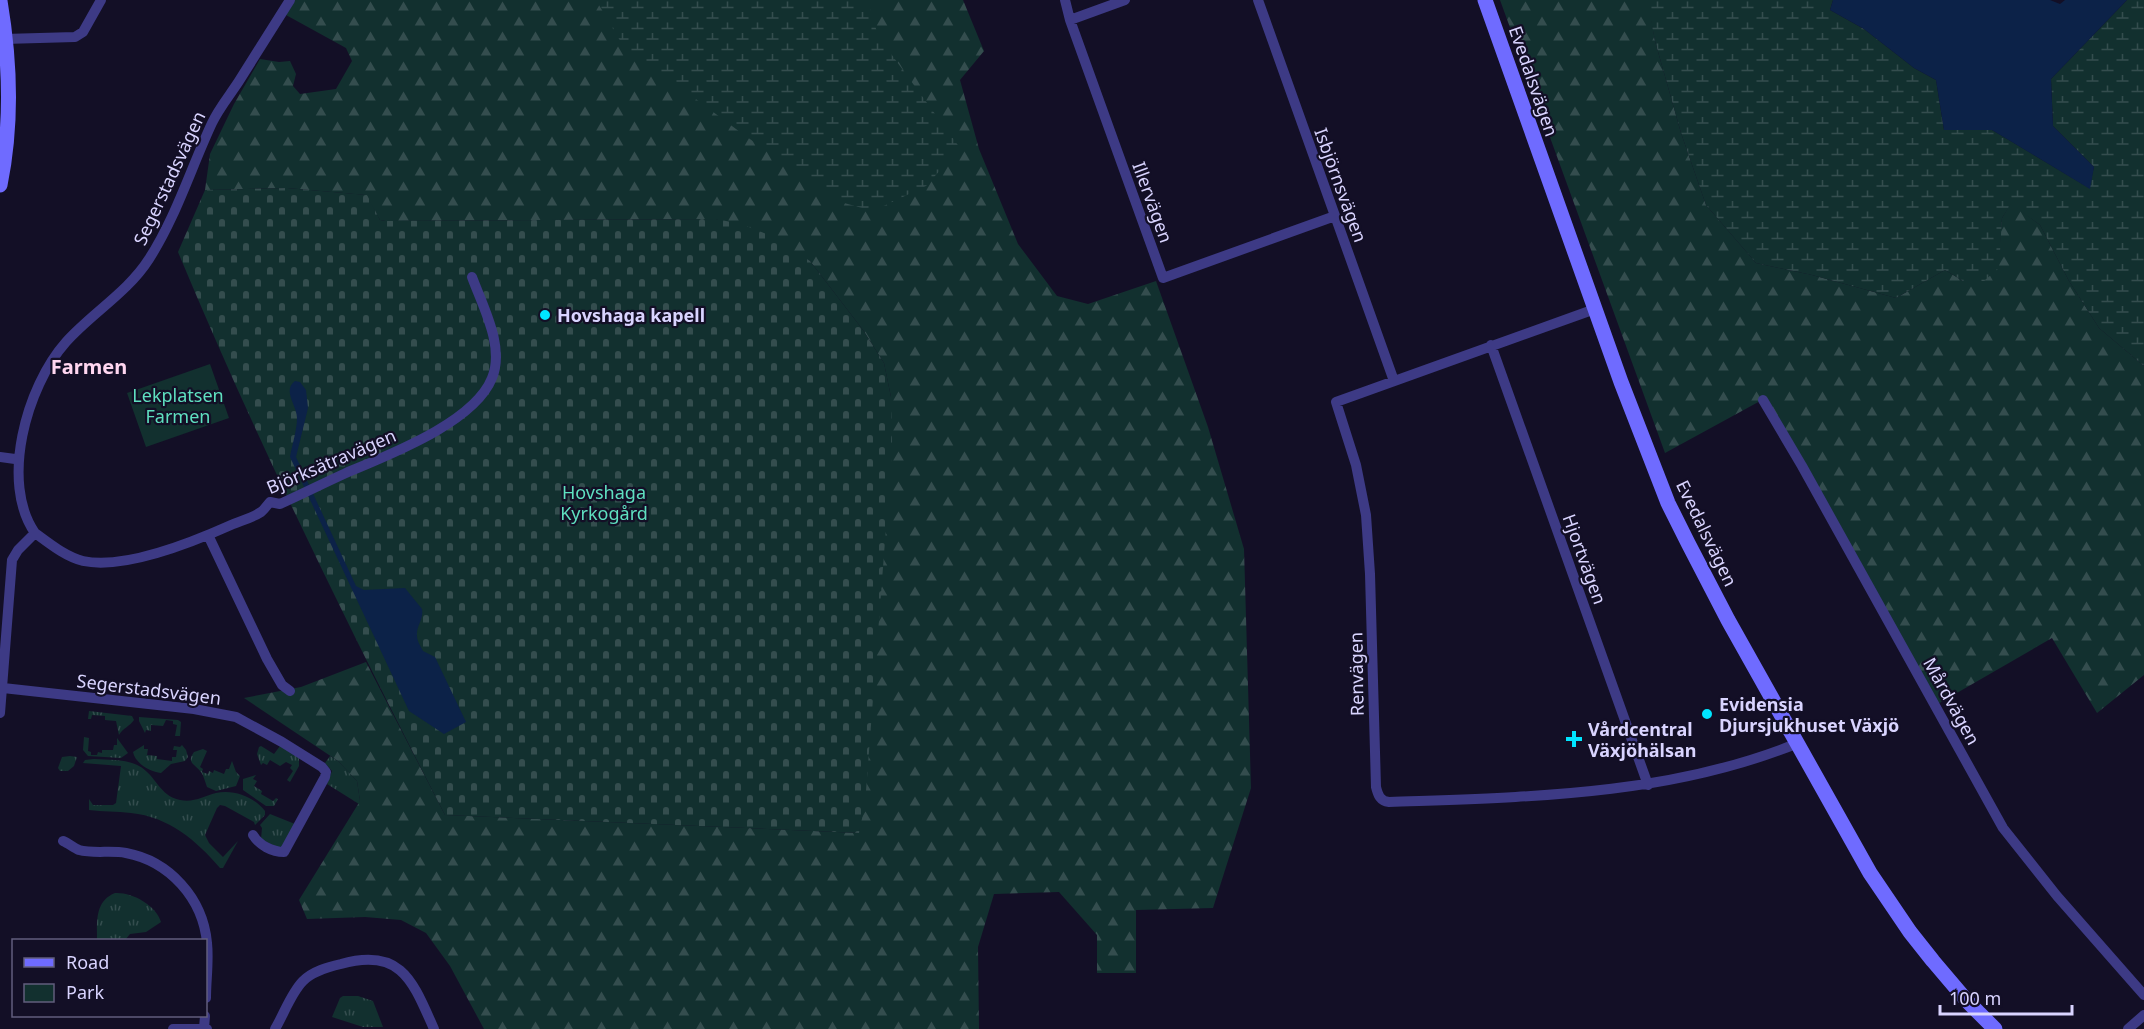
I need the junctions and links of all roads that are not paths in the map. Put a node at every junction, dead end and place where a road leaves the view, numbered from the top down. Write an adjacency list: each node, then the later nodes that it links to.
1 (101, 0): 9 (street)
2 (290, 0): 18 (street, Segerstadsvägen)
3 (1065, 0): 8 (street)
4 (1125, 0): 8 (street)
5 (1258, 0): 11 (street, Isbjörnsvägen)
6 (1485, 0): 13 (street, Evedalsvägen)
7 (0, 1): 9 (street)
8 (1070, 20): 11 (street, Illervägen)
9 (4, 39): 10 (street)
10 (0, 185)
11 (1335, 216): 15 (street, Isbjörnsvägen)
12 (472, 277): 20 (street, Björksätravägen)
13 (1595, 309): 14 (street, Renvägen); 24 (street, Evedalsvägen)
14 (1491, 345): 15 (street, Renvägen); 25 (street, Hjortvägen)
15 (1394, 381): 25 (street, Renvägen)
16 (1762, 400): 29 (street, Mårdvägen)
17 (0, 457): 18 (street)
18 (15, 459): 19 (street, Segerstadsvägen)
19 (36, 533): 20 (street, Björksätravägen); 21 (street)
20 (208, 535): 22 (street)
21 (3, 688): 23 (street); 26 (street, Segerstadsvägen)
22 (290, 691)
23 (0, 713)
24 (1798, 743): 25 (street, Renvägen); 35 (street, Evedalsvägen)
25 (1648, 785)
26 (253, 835)
27 (63, 841): 28 (street)
28 (207, 939)
29 (2144, 995)
30 (2144, 1015): 36 (street)
31 (173, 1029): 32 (street)
32 (205, 1029)
33 (275, 1029): 34 (street)
34 (434, 1029)
35 (1995, 1029)
36 (2128, 1029)

